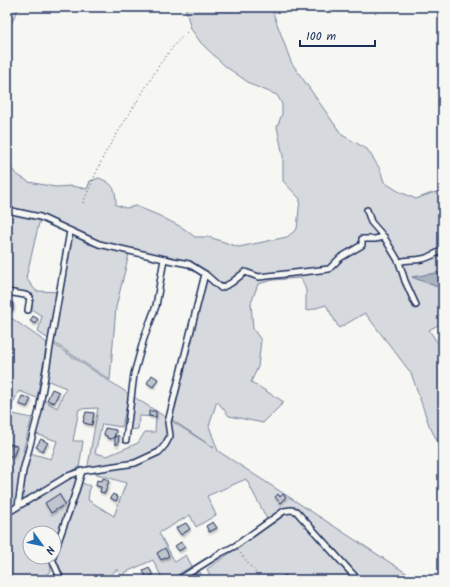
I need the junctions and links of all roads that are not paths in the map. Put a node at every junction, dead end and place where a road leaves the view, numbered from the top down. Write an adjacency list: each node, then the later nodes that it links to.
1 (7, 210): 3 (street)
2 (368, 210): 4 (street)
3 (70, 231): 6 (street); 14 (street)
4 (384, 237): 7 (street); 8 (street)
5 (443, 250): 7 (street)
6 (164, 259): 8 (street); 12 (street)
7 (399, 262): 10 (street)
8 (205, 274): 13 (street)
9 (7, 292): 11 (street)
10 (416, 305)
11 (28, 310)
12 (126, 440)
13 (82, 471): 14 (street); 16 (street)
14 (18, 506): 15 (street)
15 (7, 513)
16 (62, 531)
17 (55, 565): 18 (street)
18 (61, 580)
19 (178, 580): 20 (street)
20 (358, 580)

